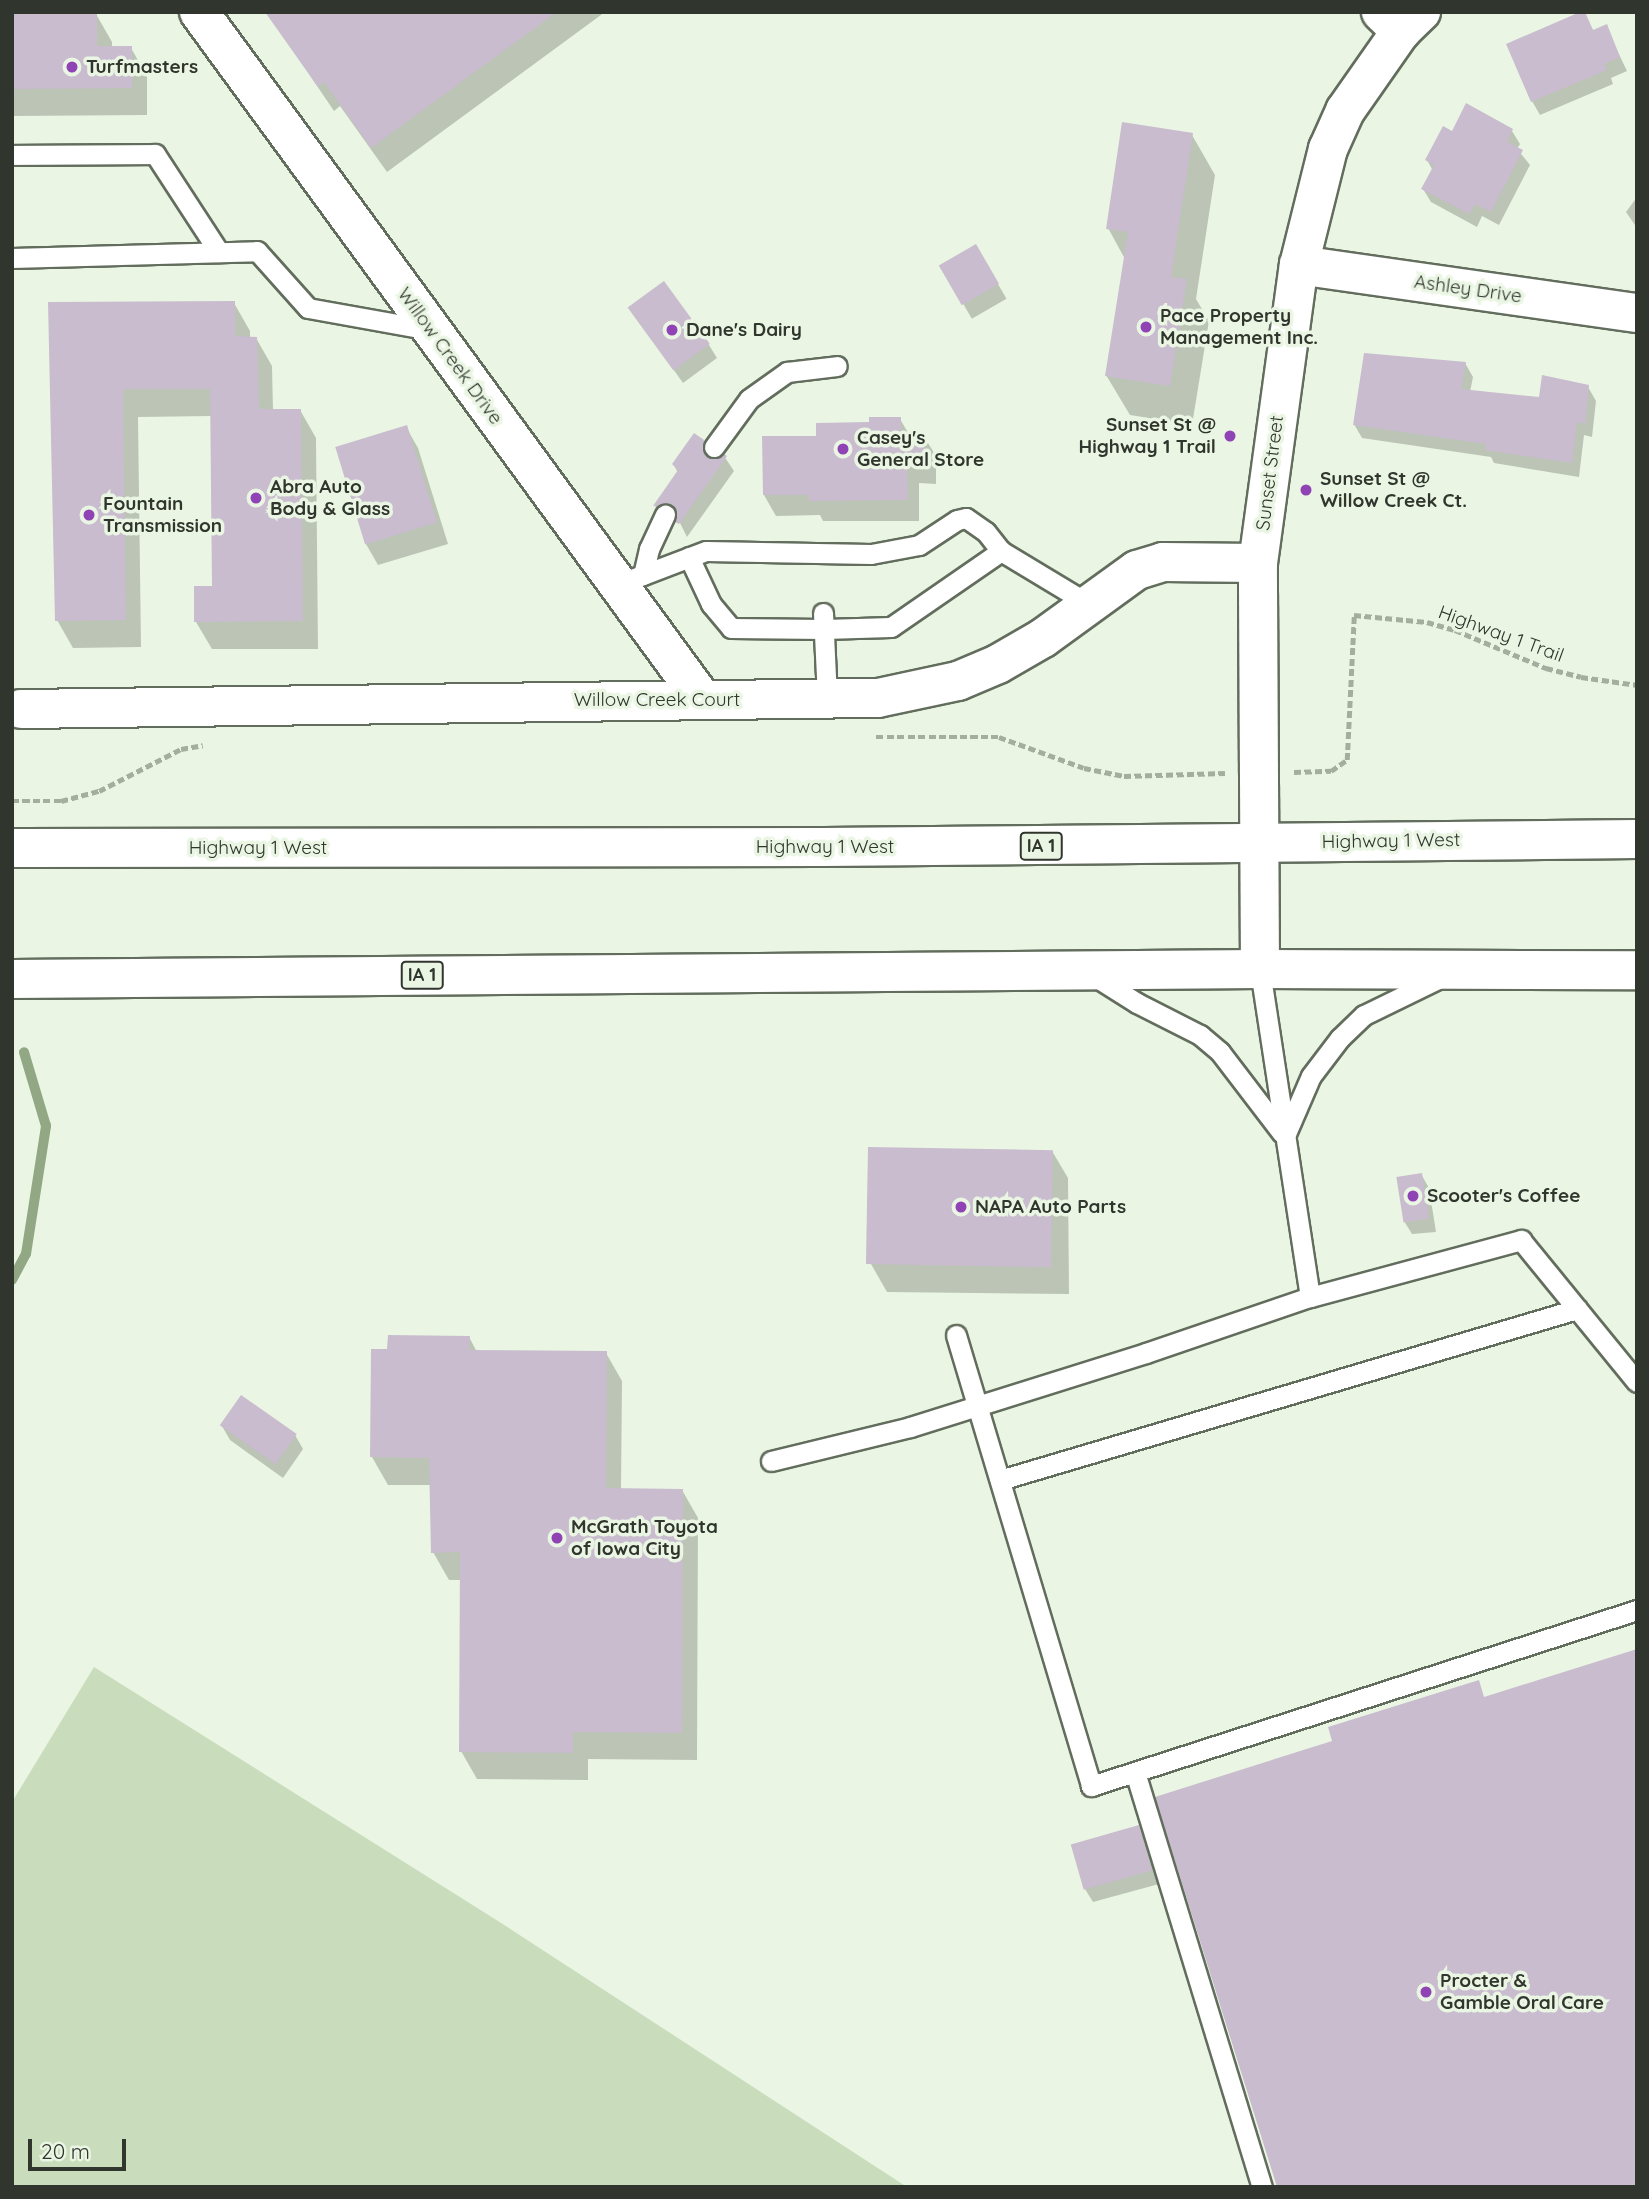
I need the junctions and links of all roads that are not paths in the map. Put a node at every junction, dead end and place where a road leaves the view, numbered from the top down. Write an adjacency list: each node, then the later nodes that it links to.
1 (199, 12): 8 (street, Willow Creek Drive)
2 (1401, 18): 6 (street, Sunset Street)
3 (12, 155): 4 (lane)
4 (219, 252): 5 (lane); 8 (lane)
5 (12, 258)
6 (1299, 265): 7 (street, Ashley Drive); 14 (street, Sunset Street)
7 (1637, 313)
8 (432, 330): 15 (street, Willow Creek Drive)
9 (837, 366): 10 (lane)
10 (714, 447)
11 (665, 514): 15 (lane)
12 (1001, 551): 13 (lane); 16 (lane); 17 (lane)
13 (690, 557): 15 (lane); 17 (lane)
14 (1258, 563): 16 (street, Willow Creek Court); 22 (street, Sunset Street)
15 (631, 580): 18 (street, Willow Creek Drive)
16 (1089, 604): 19 (street, Willow Creek Court)
17 (824, 621): 19 (lane)
18 (702, 699): 19 (street, Willow Creek Court); 20 (street, Willow Creek Court)
19 (827, 699)
20 (21, 709)
21 (1637, 839): 22 (street, Highway 1 West / IA 1)
22 (1258, 844): 23 (street, Highway 1 West / IA 1); 26 (street, Sunset Street)
23 (12, 848)
24 (1459, 969): 26 (street, IA 1); 27 (street, IA 1); 29 (lane)
25 (1084, 970): 26 (street, IA 1); 28 (street, IA 1); 29 (lane)
26 (1260, 970): 29 (lane)
27 (1637, 970)
28 (12, 979)
29 (1285, 1136): 30 (lane)
30 (1310, 1297): 31 (lane); 34 (lane)
31 (1577, 1309): 33 (lane); 36 (lane)
32 (956, 1335): 34 (lane)
33 (1637, 1382)
34 (978, 1405): 35 (lane); 36 (lane)
35 (771, 1461)
36 (1000, 1480): 38 (lane)
37 (1637, 1610): 38 (lane)
38 (1135, 1772): 39 (lane)
39 (1262, 2187)

